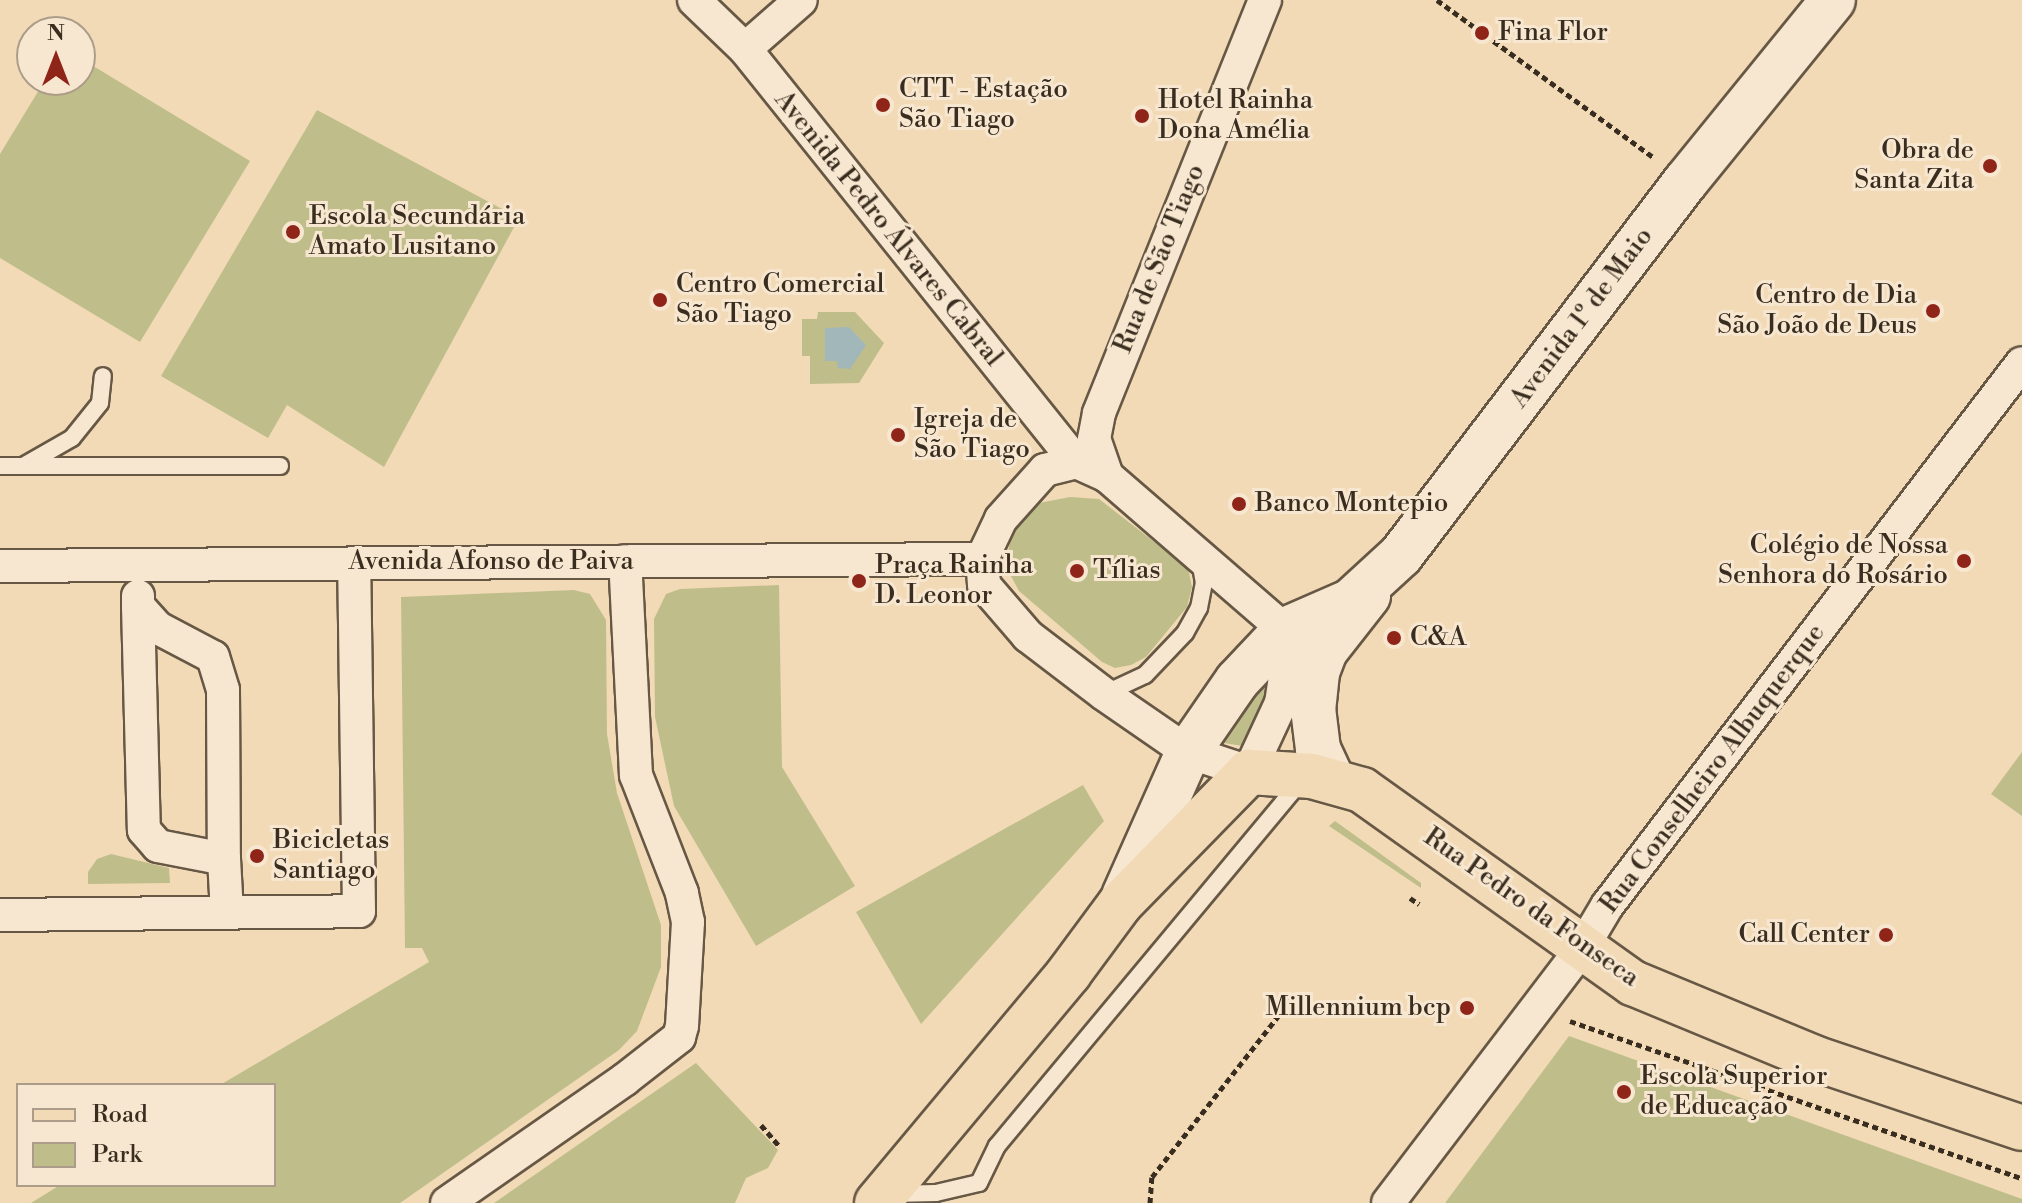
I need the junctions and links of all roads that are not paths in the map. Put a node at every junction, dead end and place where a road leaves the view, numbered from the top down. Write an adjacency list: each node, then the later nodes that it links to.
1 (694, 0): 5 (street, Avenida Pedro Álvares Cabral)
2 (801, 0): 5 (street)
3 (1265, 0): 12 (street, Rua de São Tiago)
4 (1833, 0): 19 (main road, Avenida 1º de Maio)
5 (745, 49): 8 (street, Avenida Pedro Álvares Cabral)
6 (2022, 363): 30 (street, Rua Conselheiro Albuquerque)
7 (103, 376): 11 (lane)
8 (1076, 462): 12 (street); 13 (street)
9 (0, 466): 11 (lane)
10 (280, 466): 11 (lane)
11 (23, 467)
12 (1107, 476): 14 (street)
13 (982, 559): 15 (street, Avenida Afonso de Paiva); 22 (street)
14 (1200, 560): 21 (street); 22 (lane)
15 (625, 561): 16 (street, Avenida Afonso de Paiva); 33 (street)
16 (354, 563): 17 (street, Avenida Afonso de Paiva); 28 (street)
17 (139, 565): 18 (street, Avenida Afonso de Paiva); 20 (street)
18 (0, 566)
19 (1378, 581): 21 (main road, Avenida 1º de Maio); 25 (main road)
20 (138, 606): 26 (street); 26 (street)
21 (1289, 619): 23 (main road); 24 (street)
22 (1104, 694): 23 (street)
23 (1188, 752): 24 (street); 27 (main road)
24 (1249, 772): 25 (main road); 27 (main road)
25 (1336, 782): 30 (main road, Rua Pedro da Fonseca); 32 (lane)
26 (224, 859): 28 (street)
27 (1120, 904): 32 (main road)
28 (227, 912): 29 (street)
29 (0, 915)
30 (1582, 948): 31 (main road, Rua Pedro da Fonseca); 34 (street, Rua Conselheiro Albuquerque)
31 (2022, 1128)
32 (881, 1198)
33 (447, 1203)
34 (1388, 1203)

